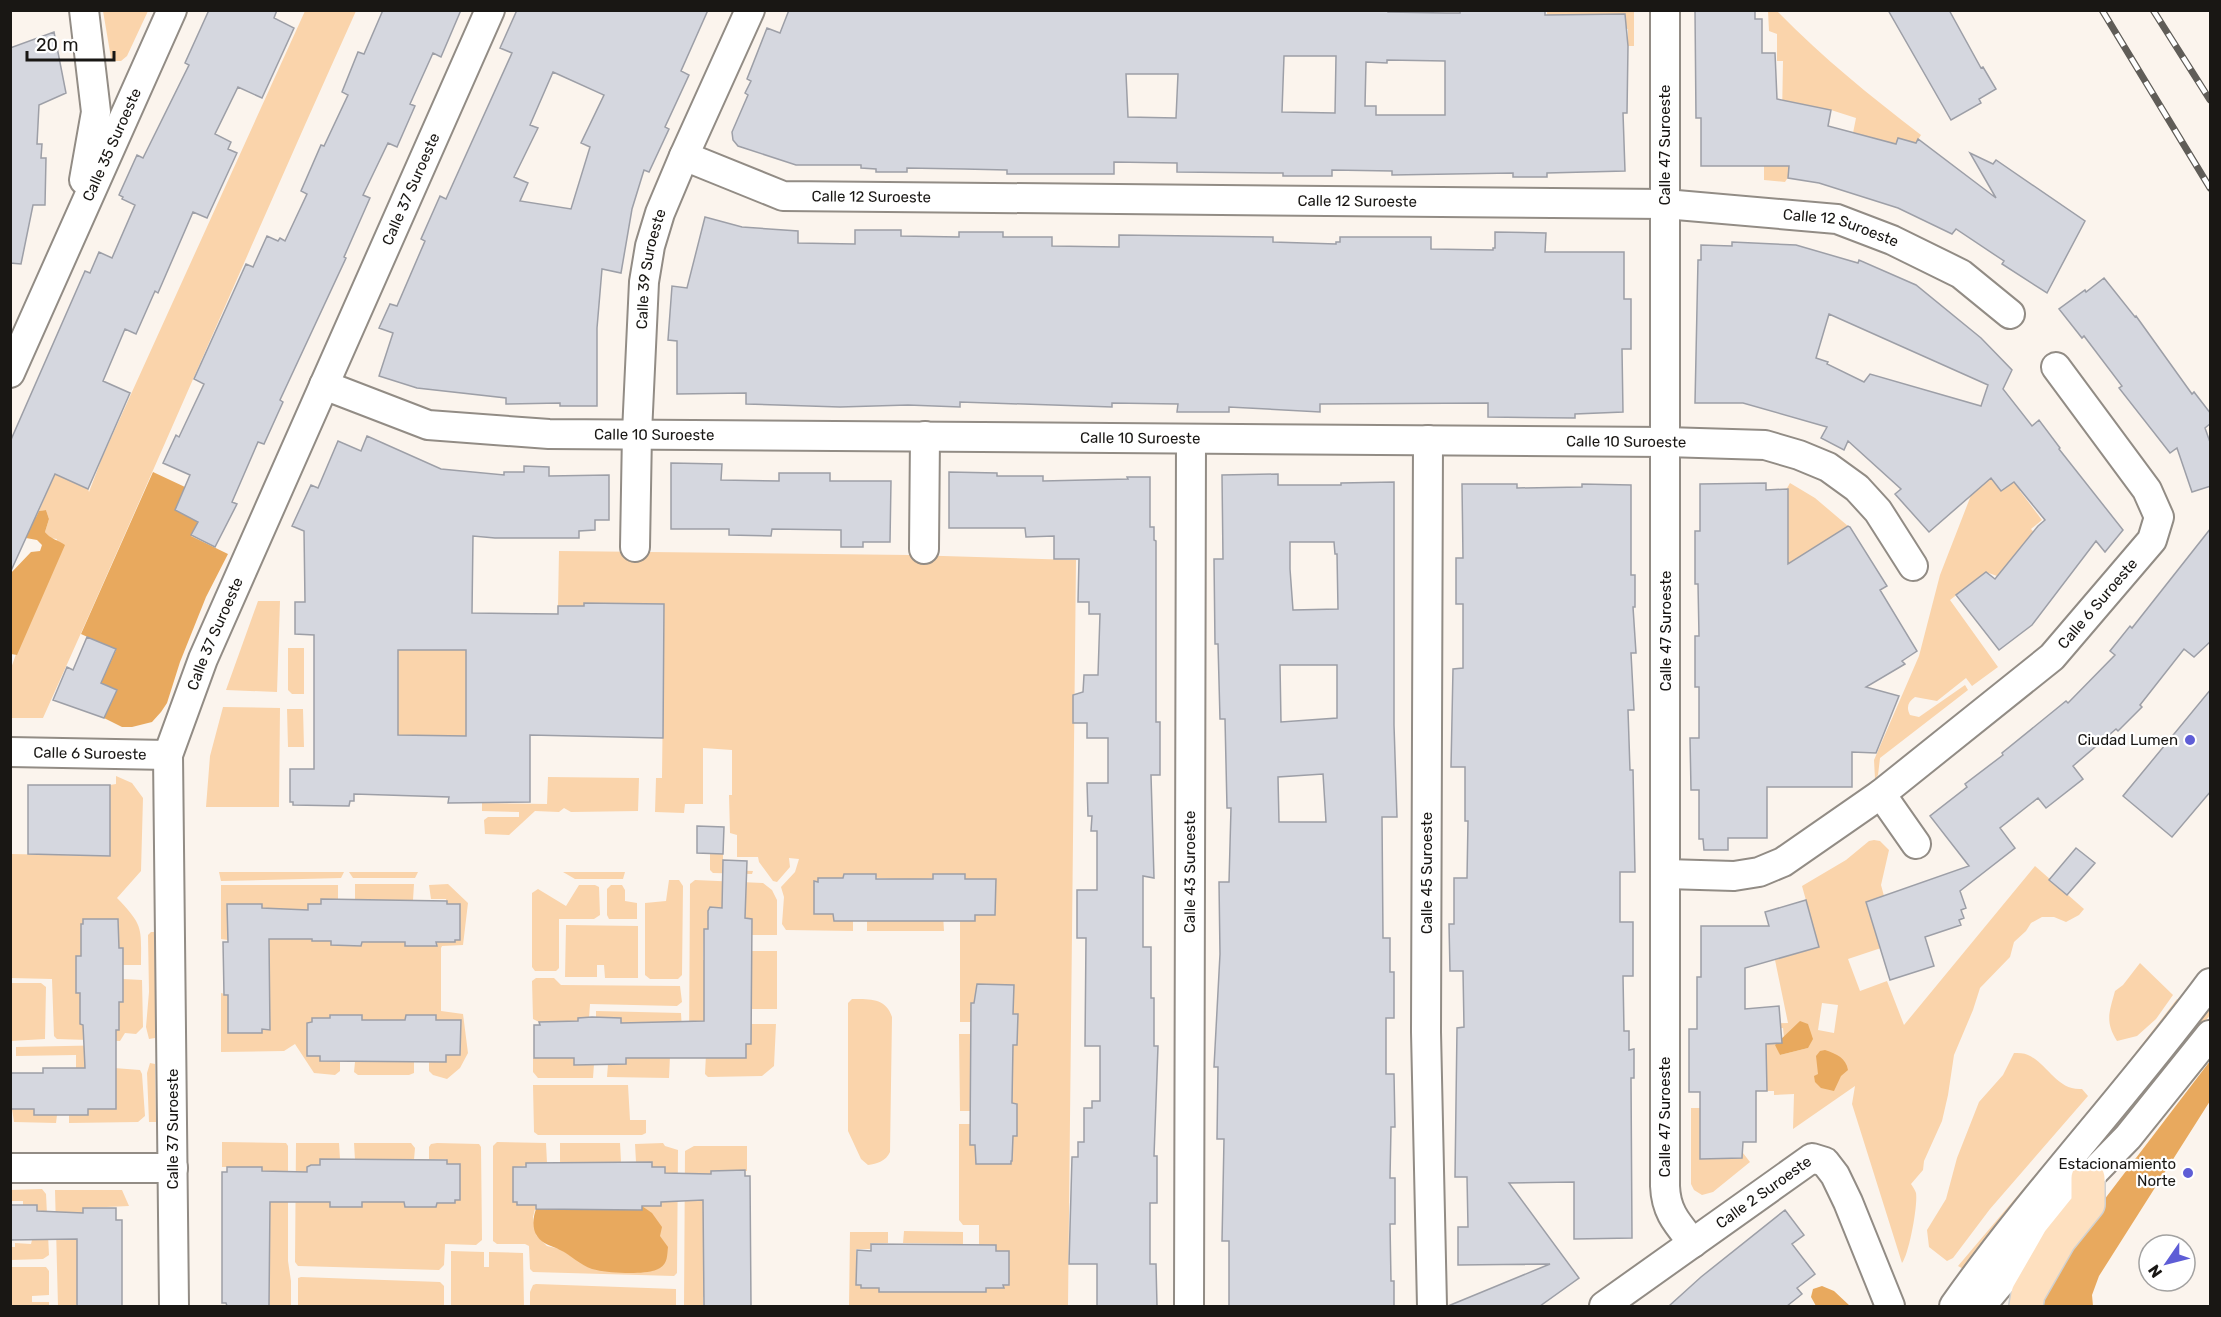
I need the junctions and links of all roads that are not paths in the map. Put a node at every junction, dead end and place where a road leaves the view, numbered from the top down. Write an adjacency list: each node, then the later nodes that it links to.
1 (84, 10): 8 (street, Calle 35 Suroeste)
2 (172, 10): 8 (street, Calle 35 Suroeste)
3 (490, 10): 13 (street, Calle 37 Suroeste)
4 (750, 10): 6 (street, Calle 39 Suroeste)
5 (1665, 10): 7 (street, Calle 47 Suroeste)
6 (684, 156): 7 (street, Calle 12 Suroeste); 14 (street, Calle 39 Suroeste)
7 (1665, 204): 9 (street, Calle 12 Suroeste); 18 (street, Calle 47 Suroeste)
8 (67, 245): 10 (street, Calle 35 Suroeste)
9 (2010, 314)
10 (19, 331): 12 (street, Calle 35 Suroeste)
11 (2056, 368): 24 (street, Calle 6 Suroeste)
12 (10, 373)
13 (324, 385): 14 (street, Calle 10 Suroeste); 23 (street, Calle 37 Suroeste)
14 (637, 433): 15 (street, Calle 10 Suroeste); 19 (street, Calle 39 Suroeste)
15 (925, 436): 16 (street, Calle 10 Suroeste); 20 (street)
16 (1191, 439): 17 (street, Calle 10 Suroeste); 34 (street, Calle 43 Suroeste)
17 (1428, 440): 18 (street, Calle 10 Suroeste); 35 (street, Calle 45 Suroeste)
18 (1666, 442): 21 (street, Calle 10 Suroeste); 26 (street, Calle 47 Suroeste)
19 (635, 547)
20 (924, 549)
21 (1913, 566)
22 (10, 752): 23 (street, Calle 6 Suroeste)
23 (168, 755): 30 (street, Calle 37 Suroeste)
24 (1881, 794): 25 (street); 26 (street, Calle 6 Suroeste)
25 (1916, 844)
26 (1666, 874): 32 (street, Calle 47 Suroeste)
27 (2211, 983): 38 (street)
28 (2211, 1035): 31 (street)
29 (10, 1168): 30 (street)
30 (173, 1168): 33 (street, Calle 37 Suroeste)
31 (2088, 1179): 39 (street); 40 (main road)
32 (1693, 1243): 36 (street, Calle 2 Suroeste); 37 (street, Calle 2 Suroeste)
33 (174, 1306)
34 (1189, 1306)
35 (1432, 1306)
36 (1604, 1306)
37 (1890, 1306)
38 (1954, 1306)
39 (1982, 1306)
40 (2026, 1306)

